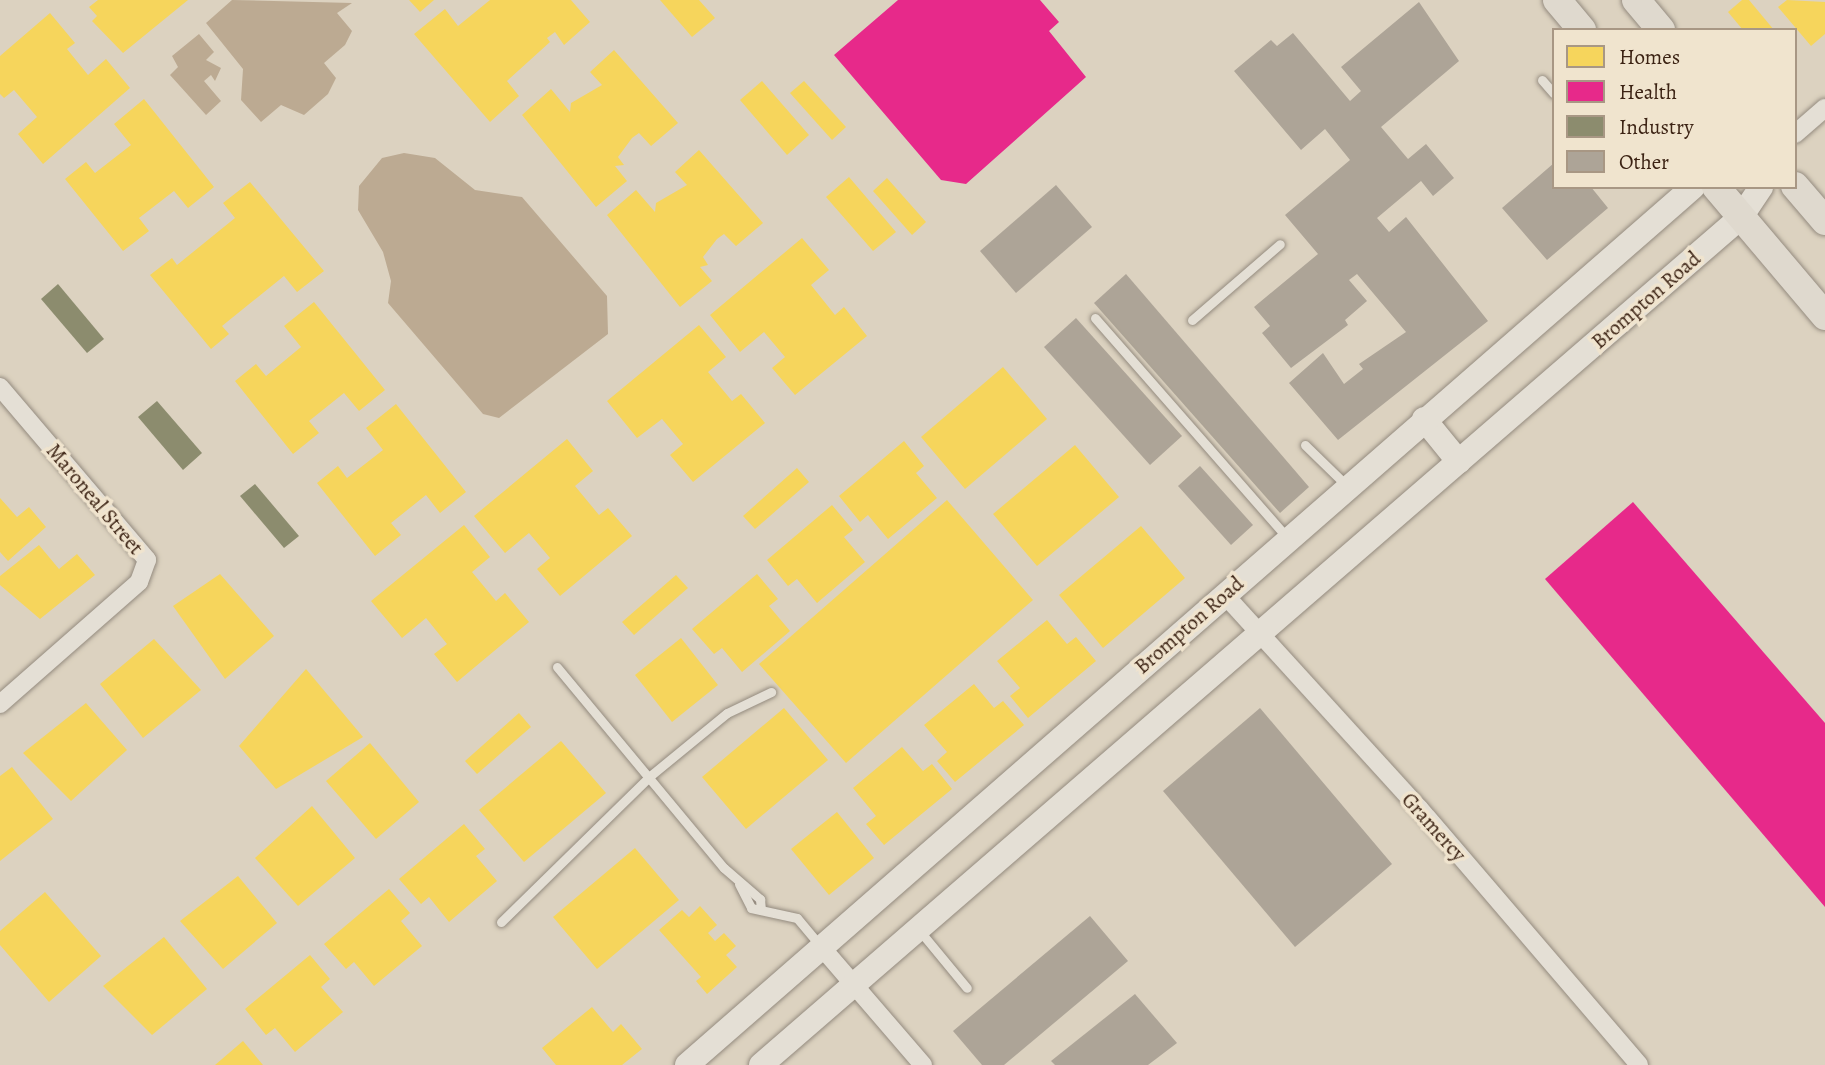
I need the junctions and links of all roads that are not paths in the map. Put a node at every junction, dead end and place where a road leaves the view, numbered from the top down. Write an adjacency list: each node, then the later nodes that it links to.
1 (1557, 0): 3 (main road)
2 (1636, 0): 4 (main road)
3 (1580, 28)
4 (1659, 28)
5 (1542, 79): 6 (lane)
6 (1552, 92)
7 (1825, 108): 8 (street)
8 (1797, 132)
9 (1797, 188): 14 (main road)
10 (1691, 189): 20 (street, Brompton Road)
11 (1718, 189): 13 (main road)
12 (1760, 189): 13 (street, Brompton Road)
13 (1741, 217): 16 (main road); 22 (street, Brompton Road)
14 (1825, 221)
15 (1280, 244): 18 (lane)
16 (1825, 316)
17 (1095, 318): 24 (lane)
18 (1192, 320)
19 (0, 387): 29 (street, Maroneal Street)
20 (1424, 419): 22 (street); 23 (street, Brompton Road)
21 (1306, 445): 23 (lane)
22 (1459, 462): 26 (street, Brompton Road)
23 (1347, 486): 24 (street, Brompton Road)
24 (1288, 538): 25 (street, Brompton Road)
25 (1224, 594): 26 (street, Gramercy); 33 (street, Brompton Road)
26 (1261, 632): 32 (street, Brompton Road); 39 (street, Gramercy)
27 (557, 667): 30 (lane)
28 (771, 692): 30 (lane)
29 (0, 704)
30 (650, 776): 31 (lane); 33 (lane)
31 (501, 922)
32 (918, 928): 34 (street, Brompton Road); 35 (lane)
33 (824, 950): 34 (street); 36 (street, Brompton Road)
34 (853, 984): 37 (street, Brompton Road); 38 (street)
35 (967, 988)
36 (687, 1065)
37 (761, 1065)
38 (923, 1065)
39 (1639, 1065)

